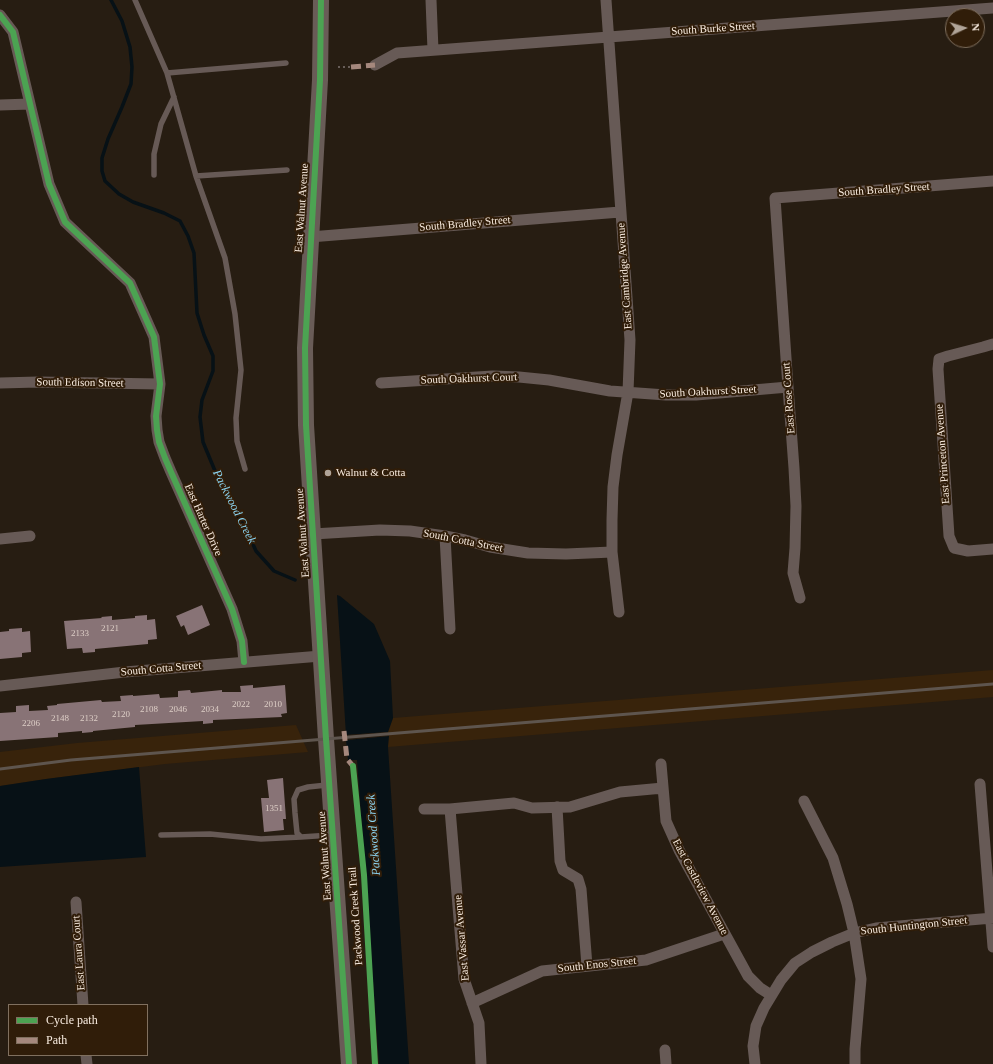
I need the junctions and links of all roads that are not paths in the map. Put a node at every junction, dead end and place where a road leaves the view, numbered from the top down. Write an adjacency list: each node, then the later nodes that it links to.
1 (135, 0): 11 (lane)
2 (321, 0): 21 (main road, East Walnut Avenue)
3 (431, 0): 8 (street)
4 (606, 0): 7 (street, East Cambridge Avenue)
5 (993, 8): 7 (street, South Burke Street)
6 (0, 15): 13 (street, East Harter Drive)
7 (609, 37): 8 (street, South Burke Street); 20 (street, East Cambridge Avenue)
8 (433, 50): 10 (street, South Burke Street)
9 (286, 63): 11 (lane)
10 (375, 65)
11 (167, 73): 12 (lane)
12 (174, 96): 16 (lane); 17 (lane)
13 (30, 104): 14 (street); 24 (street, East Harter Drive)
14 (0, 105)
15 (287, 170): 17 (lane)
16 (154, 175)
17 (196, 176): 28 (lane)
18 (993, 181): 19 (street, South Bradley Street)
19 (775, 198): 26 (street, East Rose Court)
20 (620, 212): 21 (street, South Bradley Street); 27 (street, East Cambridge Avenue)
21 (310, 237): 29 (main road, East Walnut Avenue)
22 (993, 344): 33 (street, East Princeton Avenue)
23 (0, 383): 24 (street, South Edison Street)
24 (160, 384): 39 (street, East Harter Drive)
25 (381, 384): 27 (street, South Oakhurst Court)
26 (788, 387): 27 (street, South Oakhurst Street); 35 (street, East Rose Court)
27 (628, 392): 34 (street, East Cambridge Avenue)
28 (245, 469)
29 (313, 534): 31 (street, South Cotta Street); 38 (main road, East Walnut Avenue)
30 (30, 536): 32 (street)
31 (445, 536): 34 (street, South Cotta Street); 37 (street)
32 (0, 538)
33 (993, 549)
34 (612, 552): 36 (street, East Cambridge Avenue)
35 (800, 598)
36 (619, 612)
37 (450, 629)
38 (321, 656): 39 (street, South Cotta Street); 43 (main road, East Walnut Avenue)
39 (244, 662): 40 (street, South Cotta Street)
40 (0, 686)
41 (661, 764): 44 (street, East Castleview Avenue)
42 (980, 784): 53 (street)
43 (330, 785): 50 (main road, East Walnut Avenue); 51 (lane)
44 (663, 788): 47 (street); 55 (street, East Castleview Avenue)
45 (804, 801): 54 (street)
46 (424, 808): 48 (street)
47 (557, 808): 48 (street); 57 (street)
48 (450, 809): 59 (street, East Vassar Avenue)
49 (161, 835): 51 (lane)
50 (333, 835): 51 (lane); 62 (main road, East Walnut Avenue)
51 (301, 837)
52 (76, 902): 60 (street, East Laura Court)
53 (992, 918): 54 (street, South Huntington Street); 56 (street)
54 (854, 933): 58 (street, South Huntington Street); 66 (street)
55 (724, 934): 57 (street, South Enos Street); 58 (street, East Castleview Avenue)
56 (993, 947)
57 (587, 966): 59 (street, South Enos Street)
58 (771, 996): 65 (street)
59 (472, 1003): 63 (street, East Vassar Avenue)
60 (83, 1004)
61 (665, 1050): 64 (street)
62 (349, 1064)
63 (481, 1064)
64 (666, 1064)
65 (755, 1064)
66 (855, 1064)

